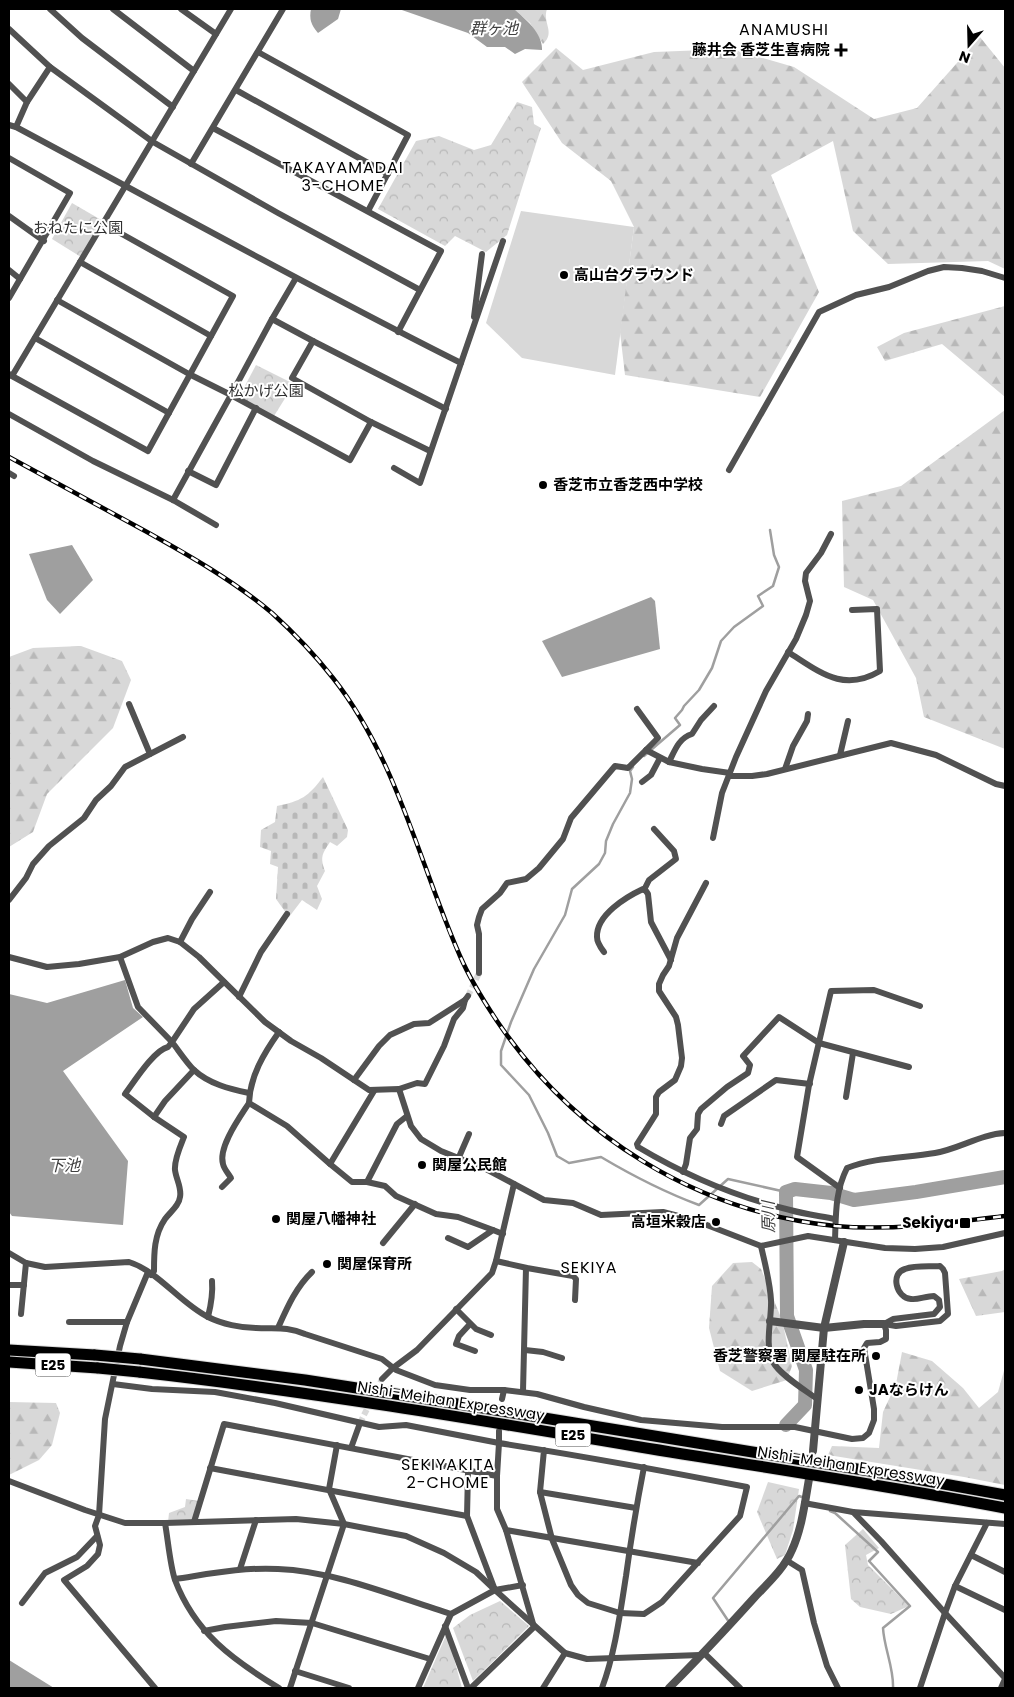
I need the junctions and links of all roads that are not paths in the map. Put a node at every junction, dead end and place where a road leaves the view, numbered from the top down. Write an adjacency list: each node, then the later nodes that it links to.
1 (50, 9): 14 (street)
2 (113, 9): 10 (street)
3 (181, 9): 7 (street)
4 (232, 9): 7 (street)
5 (283, 9): 8 (street)
6 (9, 28): 9 (street)
7 (216, 34): 10 (street)
8 (258, 52): 12 (street); 20 (street)
9 (50, 67): 13 (street); 17 (street)
10 (194, 71): 14 (street)
11 (9, 84): 13 (street)
12 (236, 90): 16 (street); 20 (street)
13 (27, 102): 15 (street)
14 (173, 107): 17 (street)
15 (12, 126): 21 (street)
16 (213, 128): 19 (street); 22 (street)
17 (153, 142): 19 (street); 21 (street)
18 (9, 158): 25 (street)
19 (191, 164): 33 (street)
20 (388, 174): 22 (street)
21 (125, 185): 24 (street); 30 (street)
22 (368, 211): 33 (street)
23 (9, 216): 25 (street)
24 (104, 224): 28 (street); 39 (street)
25 (44, 241): 32 (street)
26 (503, 241): 37 (street)
27 (482, 254): 37 (street)
28 (80, 262): 35 (street); 39 (street)
29 (9, 270): 32 (street)
30 (296, 278): 36 (street); 38 (street)
31 (1005, 278): 53 (street)
32 (20, 279): 34 (street)
33 (420, 290): 38 (street)
34 (9, 298)
35 (57, 300): 40 (street); 43 (street)
36 (272, 319): 41 (street); 45 (street)
37 (472, 330): 42 (street)
38 (398, 332): 42 (street)
39 (211, 336): 43 (street)
40 (34, 338): 44 (street); 48 (street)
41 (313, 341): 47 (street); 50 (street)
42 (461, 363): 47 (street)
43 (189, 374): 45 (street); 48 (street)
44 (10, 375): 48 (street)
45 (231, 395): 46 (street); 54 (street)
46 (256, 408): 50 (street); 54 (street)
47 (446, 409): 51 (street)
48 (169, 412)
49 (9, 414): 55 (street)
50 (371, 422): 51 (street)
51 (430, 451): 52 (street)
52 (394, 468)
53 (729, 470)
54 (188, 471): 55 (street)
55 (173, 500): 56 (street)
56 (216, 524)
57 (831, 534): 59 (street)
58 (852, 610): 59 (street)
59 (788, 652): 72 (street)
60 (129, 704): 67 (street)
61 (714, 706): 70 (street)
62 (637, 709): 66 (street)
63 (808, 714): 71 (street)
64 (848, 721): 68 (street)
65 (183, 737): 67 (street)
66 (646, 750): 69 (street); 87 (street)
67 (150, 754): 80 (street)
68 (840, 755): 71 (street); 74 (street)
69 (660, 758): 70 (street); 73 (street)
70 (669, 762): 72 (street)
71 (785, 769): 72 (street)
72 (730, 774): 76 (street)
73 (642, 782)
74 (1005, 786)
75 (654, 829): 78 (street)
76 (713, 838)
77 (706, 883): 86 (street)
78 (644, 890): 83 (street); 86 (street)
79 (210, 892): 82 (street)
80 (9, 900)
81 (287, 914): 89 (street)
82 (180, 942): 85 (street); 88 (street)
83 (604, 952)
84 (9, 957): 85 (street)
85 (120, 958): 92 (street)
86 (671, 960): 111 (street)
87 (479, 973)
88 (224, 982): 89 (street); 92 (street)
89 (239, 996): 91 (street)
90 (920, 1006): 93 (street)
91 (279, 1032): 97 (street); 101 (street)
92 (172, 1042): 96 (street); 105 (street)
93 (819, 1043): 94 (street); 98 (street); 111 (street)
94 (853, 1053): 95 (street); 102 (street)
95 (909, 1067)
96 (194, 1070): 101 (street); 105 (street)
97 (354, 1080): 99 (street); 100 (street)
98 (810, 1084): 106 (street); 115 (street)
99 (400, 1089): 100 (street); 104 (street)
100 (374, 1091): 110 (street)
101 (249, 1092): 103 (street)
102 (846, 1097)
103 (249, 1102): 110 (street); 114 (street)
104 (407, 1116): 109 (street); 112 (street)
105 (154, 1117): 130 (street)
106 (721, 1124)
107 (1005, 1133): 115 (street)
108 (469, 1134): 109 (street)
109 (459, 1157): 113 (street)
110 (330, 1164): 112 (street)
111 (683, 1172): 117 (street)
112 (366, 1182): 116 (street)
113 (514, 1184): 120 (street); 124 (street)
114 (222, 1187)
115 (840, 1188): 117 (street)
116 (415, 1204): 118 (street); 123 (street)
117 (835, 1219): 122 (street)
118 (493, 1230): 120 (street); 121 (street)
119 (1005, 1233): 122 (street)
120 (503, 1234): 126 (street)
121 (448, 1238)
122 (840, 1241): 124 (street); 144 (street)
123 (383, 1243)
124 (761, 1246): 138 (street)
125 (9, 1253): 127 (street)
126 (496, 1261): 128 (street); 135 (street)
127 (26, 1263): 130 (street); 133 (street)
128 (526, 1268): 134 (street); 147 (street)
129 (312, 1272): 143 (street)
130 (149, 1273): 137 (street); 140 (street)
131 (212, 1281): 137 (street)
132 (9, 1285): 133 (street)
133 (24, 1285): 136 (street)
134 (575, 1300)
135 (456, 1309): 141 (street); 151 (street)
136 (21, 1314)
137 (208, 1317): 143 (street)
138 (770, 1321): 144 (street); 157 (street)
139 (69, 1322): 140 (street)
140 (127, 1322): 153 (street)
141 (470, 1324): 145 (street); 148 (street)
142 (884, 1324): 142 (street); 144 (street); 160 (street)
143 (278, 1328): 151 (street)
144 (824, 1328): 157 (street)
145 (491, 1335)
146 (9, 1350): 174 (highway, Nishi-Meihan Expressway / E25, bridge)
147 (524, 1350): 149 (street); 155 (street)
148 (475, 1351)
149 (562, 1358)
150 (9, 1362): 177 (highway, Nishi-Meihan Expressway / E25, bridge)
151 (393, 1368): 152 (street); 154 (street)
152 (382, 1379)
153 (113, 1384): 158 (street); 179 (street)
154 (504, 1390): 155 (street); 156 (street)
155 (523, 1391): 160 (street)
156 (502, 1399)
157 (817, 1399): 160 (street)
158 (360, 1423): 161 (street); 163 (street)
159 (499, 1431): 161 (street)
160 (814, 1432): 165 (street)
161 (499, 1444): 164 (street); 169 (street)
162 (337, 1446): 163 (street); 167 (street); 172 (street)
163 (351, 1448): 168 (street)
164 (544, 1450): 166 (street); 173 (street)
165 (813, 1451)
166 (644, 1467): 176 (street); 193 (street)
167 (210, 1468): 172 (street); 182 (street)
168 (468, 1472): 169 (street); 180 (street)
169 (497, 1476): 187 (street)
170 (809, 1479): 175 (street)
171 (9, 1481): 179 (street)
172 (329, 1489): 180 (street); 185 (street)
173 (540, 1492): 176 (street); 189 (street)
174 (1005, 1495)
175 (804, 1503): 178 (street); 192 (street)
176 (636, 1508): 190 (street)
177 (1005, 1508)
178 (853, 1512): 183 (street); 204 (street)
179 (99, 1515): 184 (street); 188 (street)
180 (467, 1516): 200 (street)
181 (256, 1520): 182 (street); 185 (street); 194 (street)
182 (194, 1522): 184 (street)
183 (987, 1523): 186 (street); 191 (street)
184 (165, 1524): 197 (street)
185 (344, 1524): 196 (street); 200 (street)
186 (1005, 1524)
187 (506, 1530): 189 (street); 198 (street)
188 (97, 1536): 201 (street); 217 (street)
189 (552, 1539): 190 (street); 203 (street)
190 (629, 1552): 193 (street); 203 (street)
191 (971, 1555): 195 (street); 199 (street)
192 (786, 1560): 211 (street); 226 (street)
193 (698, 1563): 203 (street)
194 (240, 1570): 196 (street); 197 (street)
195 (1005, 1572)
196 (328, 1575): 205 (street); 206 (street)
197 (175, 1579): 209 (street)
198 (523, 1585): 200 (street); 208 (street)
199 (956, 1586): 202 (street); 204 (street)
200 (495, 1590): 205 (street); 208 (street)
201 (22, 1603)
202 (1005, 1610)
203 (620, 1613): 213 (street)
204 (945, 1613): 215 (street); 227 (street)
205 (451, 1614): 207 (street)
206 (312, 1623): 209 (street); 212 (street); 214 (street)
207 (445, 1626): 212 (street); 222 (street)
208 (534, 1627): 210 (street); 222 (street)
209 (204, 1631): 218 (street)
210 (565, 1652): 213 (street); 223 (street)
211 (702, 1654): 213 (street); 216 (street); 225 (street)
212 (430, 1659): 221 (street)
213 (611, 1659): 224 (street)
214 (295, 1671): 219 (street); 220 (street)
215 (1005, 1678): 228 (street)
216 (736, 1687)
217 (155, 1688)
218 (279, 1688)
219 (290, 1688)
220 (349, 1688)
221 (418, 1688)
222 (469, 1688)
223 (543, 1688)
224 (602, 1688)
225 (670, 1688)
226 (838, 1688)
227 (920, 1688)
228 (1001, 1688)

